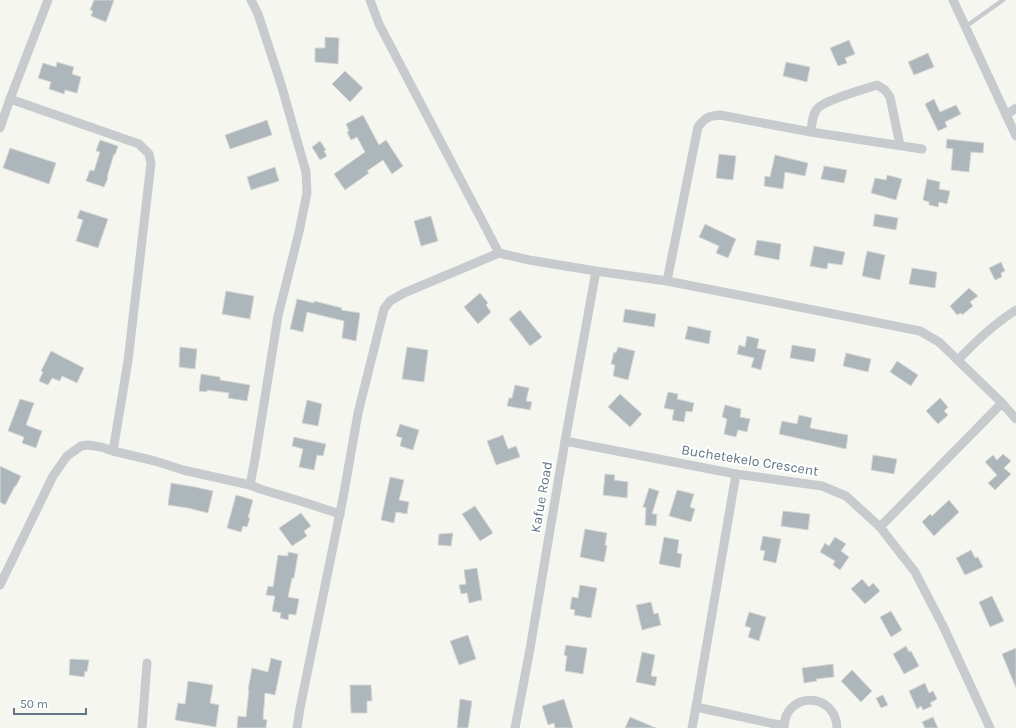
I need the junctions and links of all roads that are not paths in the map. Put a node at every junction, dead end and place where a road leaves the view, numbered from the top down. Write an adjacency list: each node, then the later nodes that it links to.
1 (48, 0): 7 (street)
2 (251, 0): 25 (street)
3 (370, 0): 15 (street)
4 (953, 0): 6 (street)
5 (1003, 0): 6 (lane)
6 (965, 27): 9 (street)
7 (10, 99): 10 (street); 23 (street)
8 (1016, 108): 9 (street)
9 (1006, 115): 12 (street)
10 (0, 128)
11 (811, 132): 13 (street); 13 (street); 17 (street)
12 (1016, 136)
13 (900, 145): 14 (street)
14 (922, 148)
15 (500, 253): 16 (street); 26 (street)
16 (596, 271): 17 (street); 22 (street, Kafue Road)
17 (667, 280): 19 (street)
18 (1016, 310): 19 (street)
19 (958, 360): 20 (street)
20 (1002, 404): 21 (street); 27 (street)
21 (1016, 419)
22 (565, 441): 24 (street, Buchetekelo Crescent); 34 (street, Kafue Road)
23 (113, 451): 25 (street); 28 (street)
24 (736, 474): 27 (street, Buchetekelo Crescent); 30 (street)
25 (250, 485): 26 (street)
26 (340, 514): 33 (street)
27 (880, 527): 37 (street, Buchetekelo Crescent)
28 (0, 584)
29 (147, 663): 32 (street)
30 (696, 707): 31 (street); 35 (street)
31 (784, 727): 36 (street)
32 (142, 728)
33 (297, 728)
34 (515, 728)
35 (692, 728)
36 (837, 728)
37 (990, 728)

